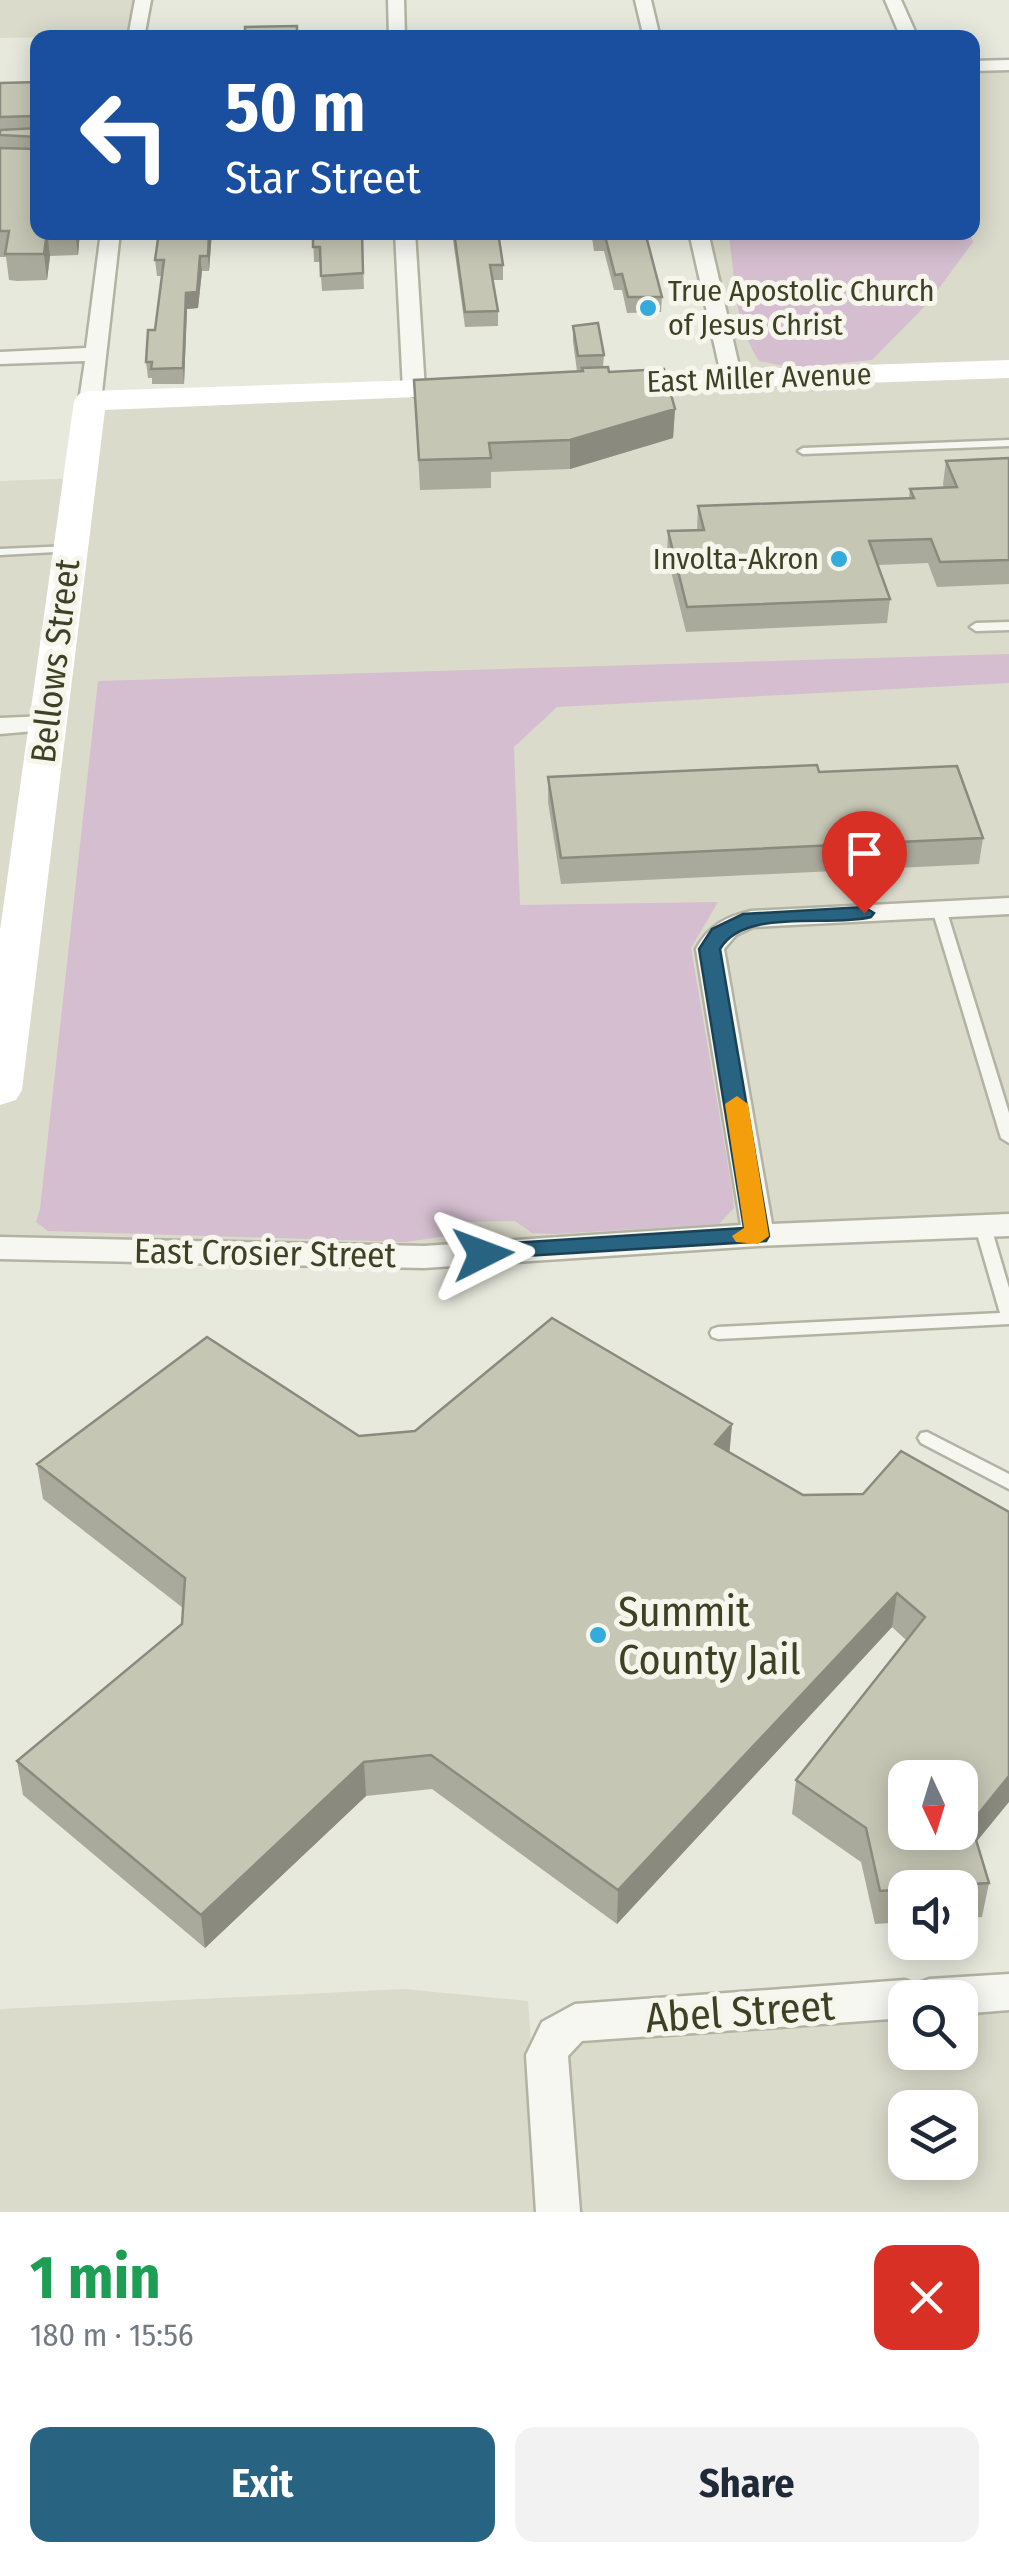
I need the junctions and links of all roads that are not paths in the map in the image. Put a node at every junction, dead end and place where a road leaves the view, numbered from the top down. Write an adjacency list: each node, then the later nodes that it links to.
1 (143, 0): 5 (street)
2 (396, 0): 6 (street)
3 (644, 0): 7 (street)
4 (893, 0): 8 (street)
5 (137, 30)
6 (397, 30)
7 (650, 30)
8 (906, 30)
9 (1009, 65): 10 (street)
10 (980, 66)
11 (109, 240): 14 (street, Bellows Street)
12 (405, 240): 20 (street)
13 (700, 240): 17 (street)
14 (94, 354): 15 (street); 21 (street, Bellows Street)
15 (0, 358)
16 (1008, 371): 17 (street, East Miller Avenue)
17 (732, 378): 18 (street, East Miller Avenue)
18 (573, 384)
19 (513, 386): 20 (street)
20 (414, 390): 21 (street)
21 (90, 401): 24 (street, Bellows Street)
22 (1009, 443): 23 (lane)
23 (803, 451)
24 (70, 549): 25 (lane); 28 (street, Bellows Street)
25 (0, 552)
26 (1009, 626): 27 (lane)
27 (976, 627)
28 (48, 724): 29 (street); 32 (street, Bellows Street)
29 (0, 726)
30 (1009, 906): 31 (street)
31 (939, 909): 33 (lane); 35 (street)
32 (0, 1090)
33 (1009, 1138)
34 (996, 1226): 35 (street, East Crosier Street); 37 (lane)
35 (758, 1236): 36 (street, East Crosier Street)
36 (0, 1248)
37 (1009, 1316): 38 (lane)
38 (718, 1333)
39 (927, 1438): 40 (lane)
40 (1009, 1482)
41 (1009, 1992): 42 (street)
42 (978, 1994)
43 (888, 2000): 44 (street, Abel Street)
44 (558, 2212)

